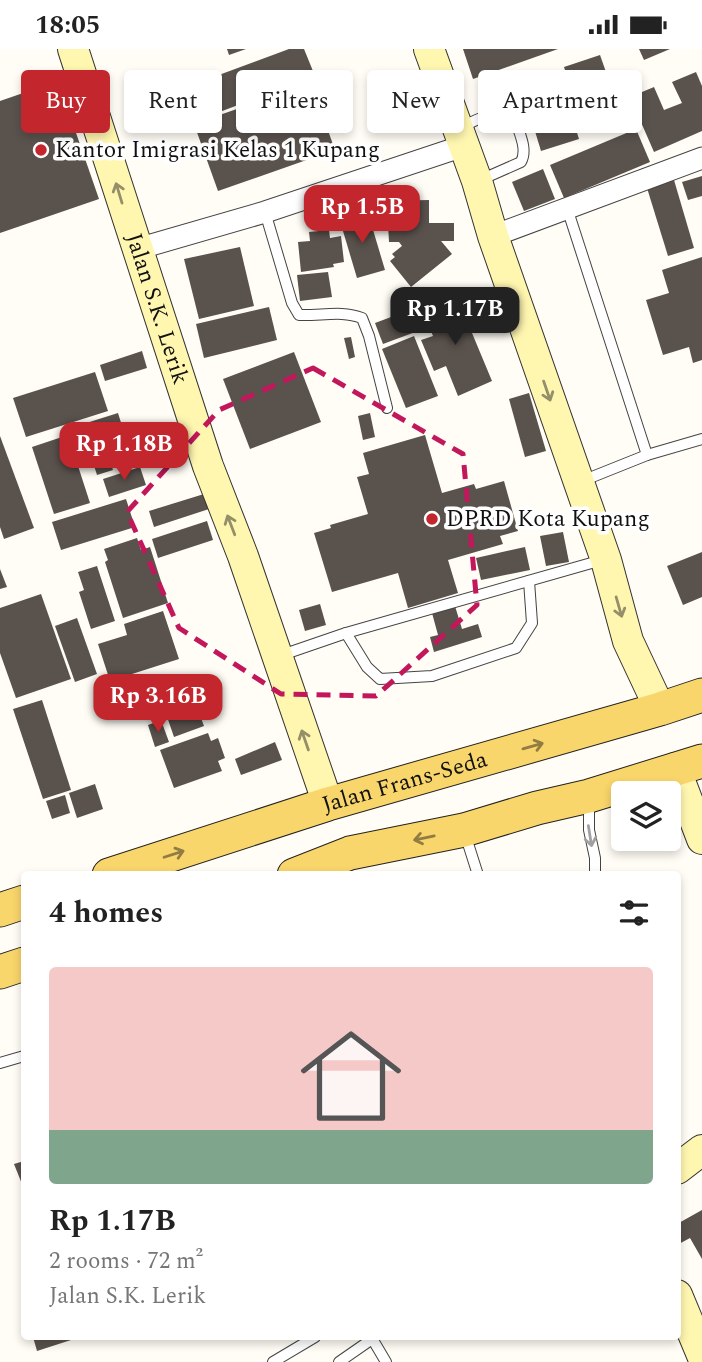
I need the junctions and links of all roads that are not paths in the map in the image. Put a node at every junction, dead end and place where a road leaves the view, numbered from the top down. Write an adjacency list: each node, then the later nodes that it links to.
1 (73, 49): 9 (main road, Jalan S.K. Lerik, one-way to 1)
2 (429, 49): 3 (main road)
3 (460, 138): 5 (main road); 5 (lane); 7 (street)
4 (702, 158): 6 (street)
5 (477, 181): 8 (main road)
6 (567, 208): 8 (street); 12 (lane)
7 (265, 212): 9 (street); 10 (lane)
8 (493, 236): 13 (main road, one-way to 13)
9 (137, 249): 17 (main road, Jalan S.K. Lerik, one-way to 9)
10 (387, 408)
11 (702, 439): 12 (lane)
12 (647, 455): 13 (lane)
13 (579, 482): 14 (main road)
14 (606, 560): 15 (lane); 19 (main road, one-way to 19)
15 (529, 581): 16 (lane); 16 (lane)
16 (346, 633): 17 (lane)
17 (276, 657): 22 (main road, Jalan S.K. Lerik, one-way to 17)
18 (702, 695): 19 (main road, Jalan Frans-Seda)
19 (660, 709): 22 (main road, Jalan Frans-Seda, one-way to 19)
20 (689, 764): 21 (main road); 24 (main road)
21 (589, 796): 23 (main road); 29 (lane, one-way to 29)
22 (328, 804): 26 (main road, Jalan Frans-Seda, one-way to 22)
23 (464, 830): 25 (main road, one-way to 25); 28 (lane)
24 (702, 839)
25 (353, 864): 27 (main road)
26 (121, 871)
27 (315, 871)
28 (477, 871)
29 (594, 871)
30 (21, 903): 31 (main road)
31 (0, 910)
32 (21, 965): 33 (main road)
33 (0, 972)
34 (21, 1057): 35 (lane)
35 (0, 1063)
36 (702, 1150): 37 (main road)
37 (681, 1165)
38 (681, 1305): 42 (main road)
39 (310, 1340): 43 (lane)
40 (371, 1340): 44 (lane)
41 (375, 1340): 45 (lane)
42 (702, 1355)
43 (273, 1362)
44 (339, 1362)
45 (386, 1362)

